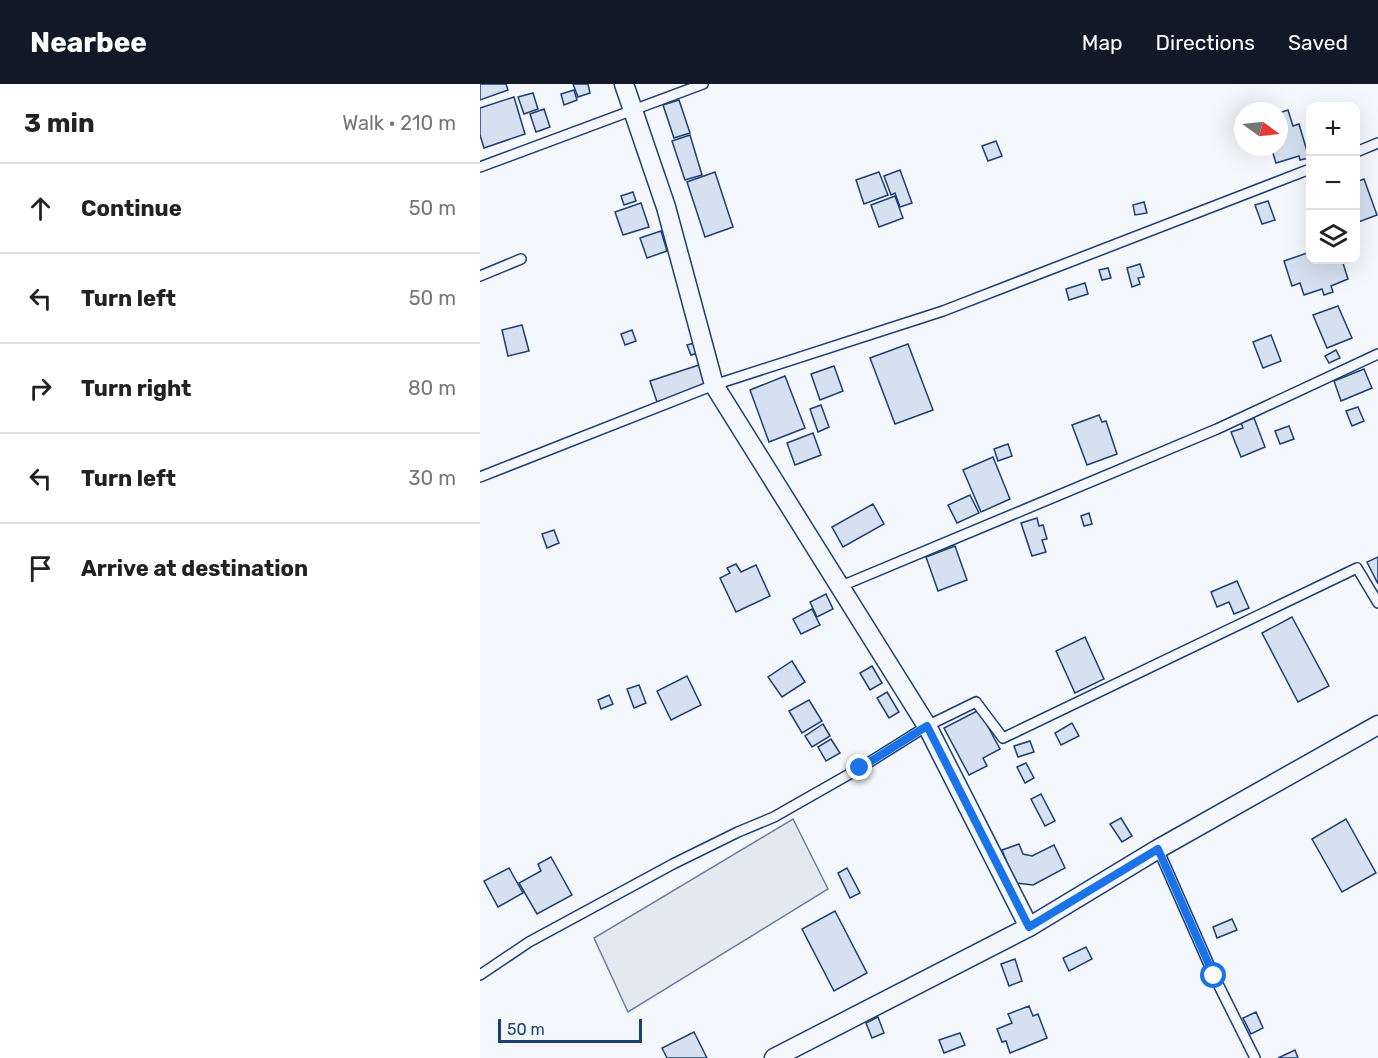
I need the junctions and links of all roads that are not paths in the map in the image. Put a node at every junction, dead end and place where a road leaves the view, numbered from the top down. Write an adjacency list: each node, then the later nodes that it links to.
1 (624, 84): 3 (street)
2 (703, 84): 3 (lane)
3 (633, 110): 6 (lane); 11 (street)
4 (1378, 143): 5 (lane)
5 (1360, 150)
6 (480, 167)
7 (1306, 171): 11 (lane)
8 (521, 259): 9 (lane)
9 (480, 276)
10 (1378, 354): 13 (lane)
11 (714, 385): 12 (lane); 13 (street)
12 (480, 477)
13 (840, 587): 16 (street)
14 (1378, 603): 16 (lane)
15 (1378, 725): 17 (street)
16 (927, 726): 18 (street); 19 (lane)
17 (1158, 849): 18 (street); 21 (lane)
18 (1029, 927): 20 (street)
19 (480, 975)
20 (774, 1058)
21 (1255, 1058)

